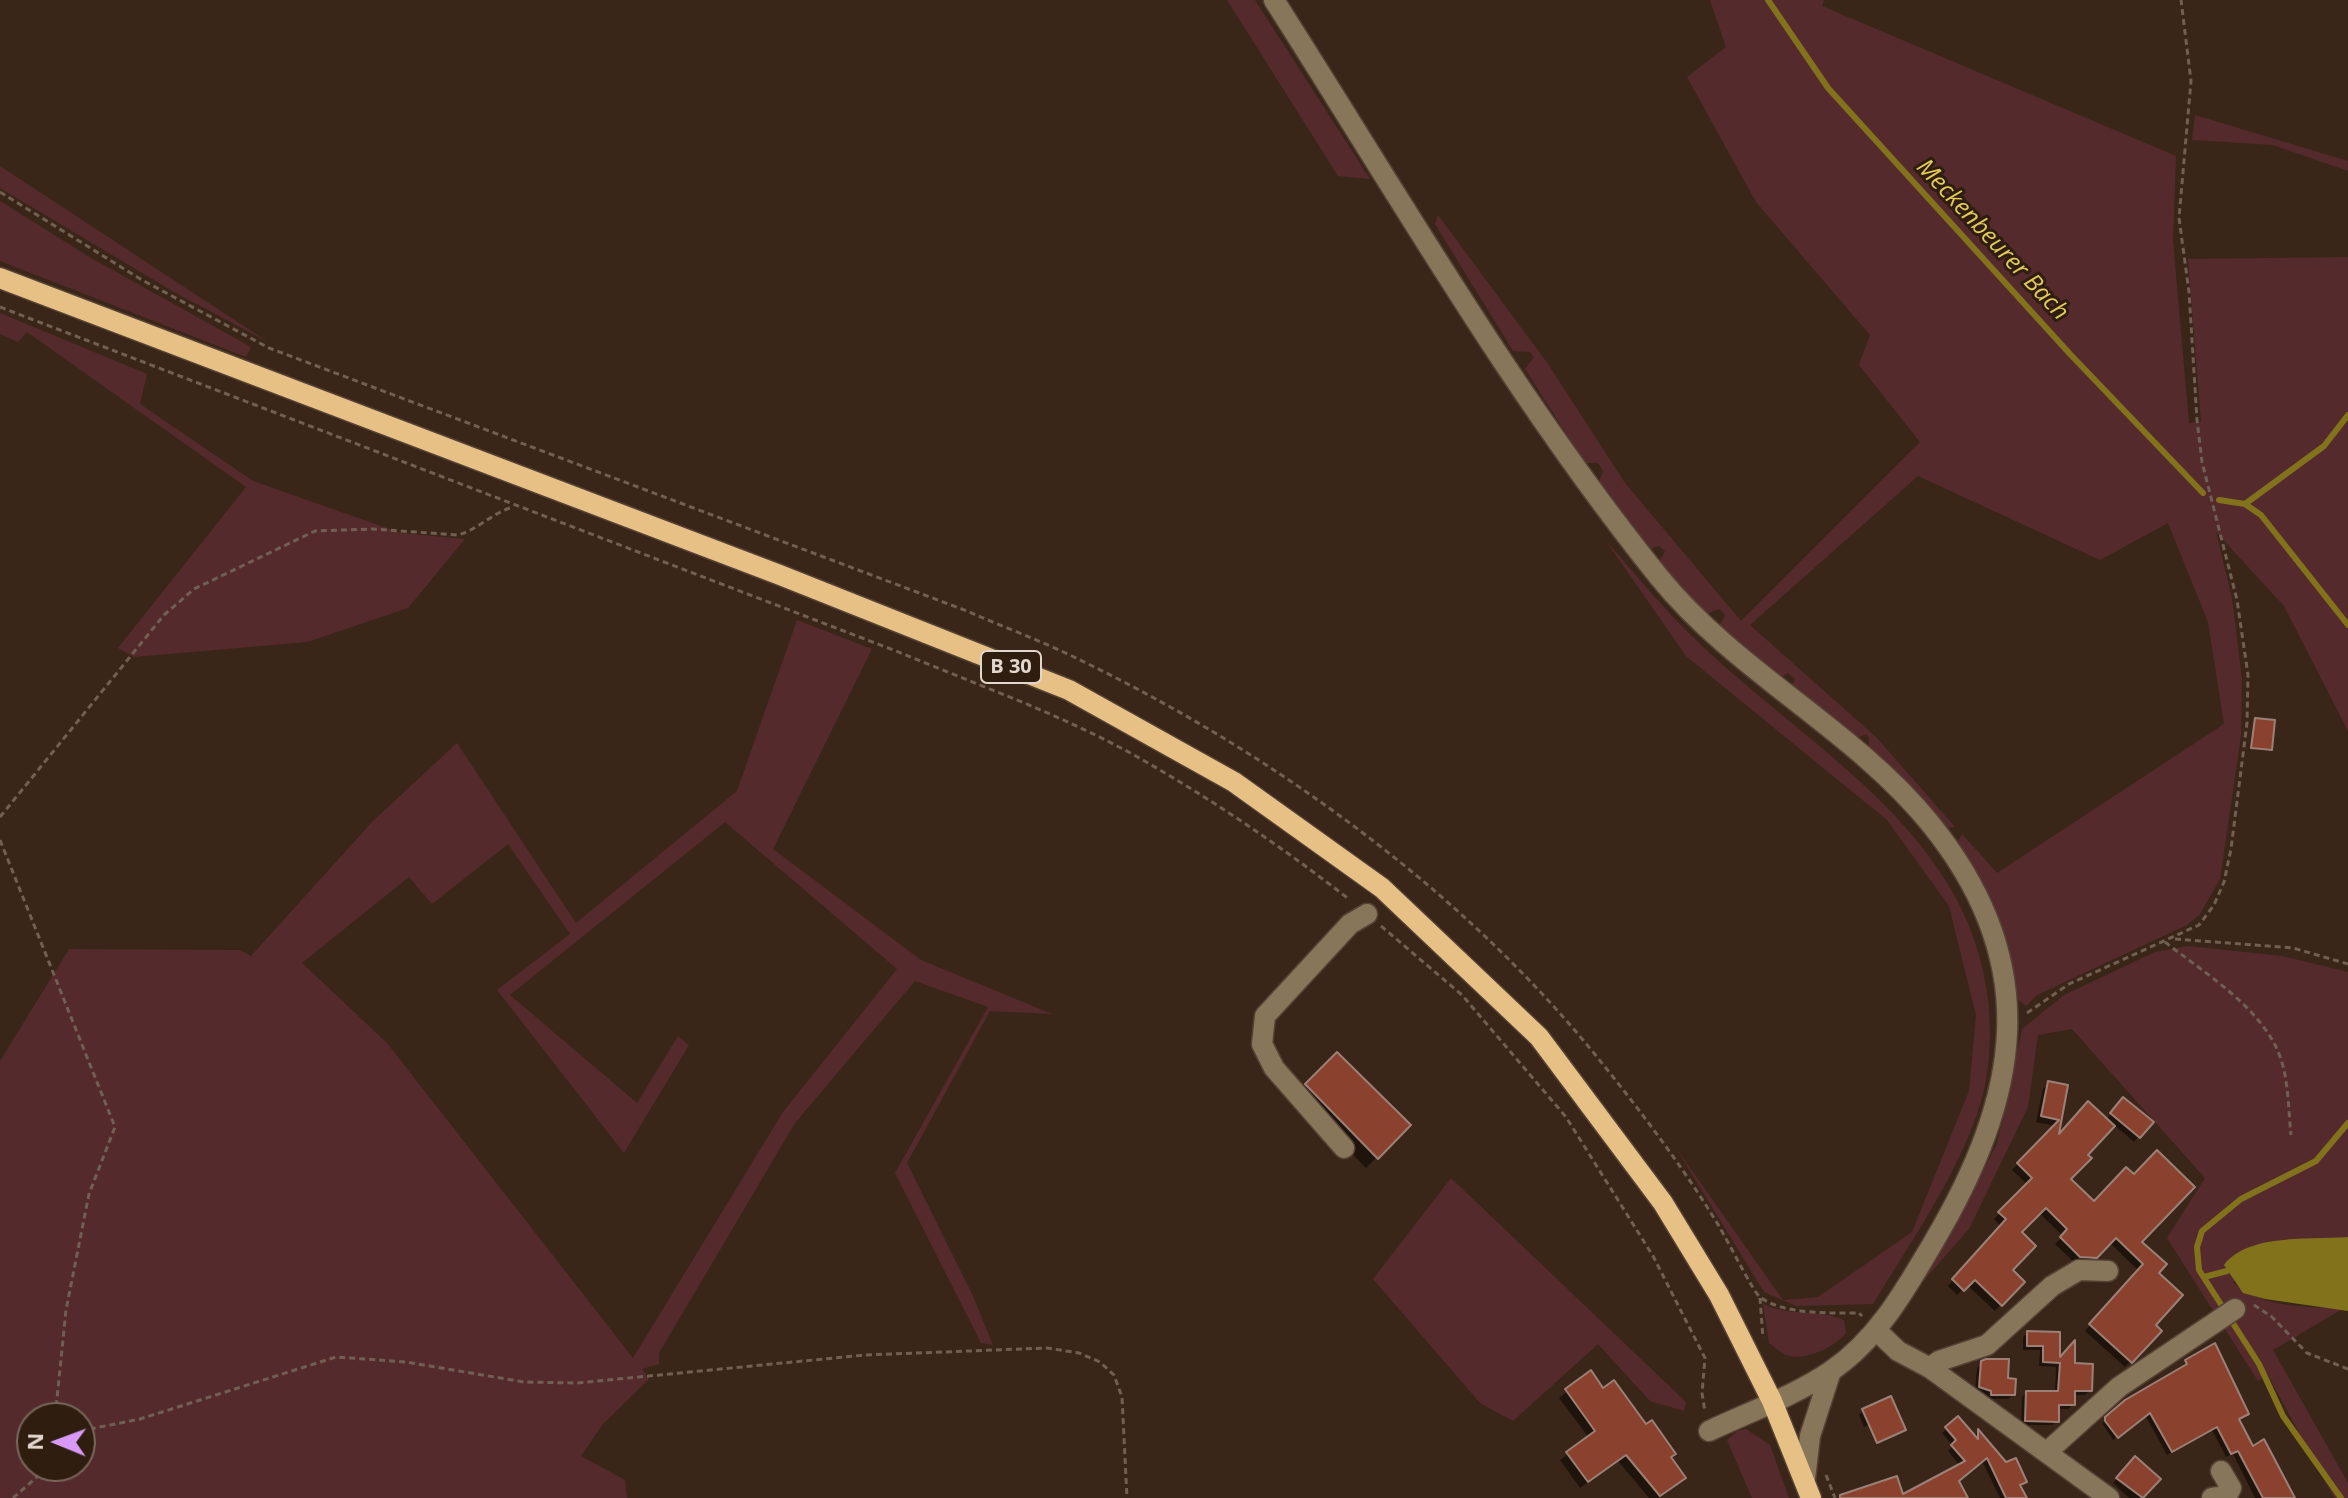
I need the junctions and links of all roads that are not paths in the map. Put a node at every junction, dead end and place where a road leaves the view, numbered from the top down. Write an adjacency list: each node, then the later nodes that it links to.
1 (1274, 0): 7 (street)
2 (0, 278): 10 (main road, B 30)
3 (1367, 914): 4 (street)
4 (1344, 1148)
5 (2108, 1271): 8 (street)
6 (2227, 1315): 12 (street)
7 (1870, 1323): 8 (street); 9 (street)
8 (1930, 1368): 12 (street)
9 (1831, 1371): 10 (street); 14 (street)
10 (1772, 1401): 11 (street); 14 (main road, B 30)
11 (1709, 1431)
12 (2047, 1452): 15 (street)
13 (2221, 1471): 16 (street)
14 (1808, 1488)
15 (2109, 1498)
16 (2212, 1498)

